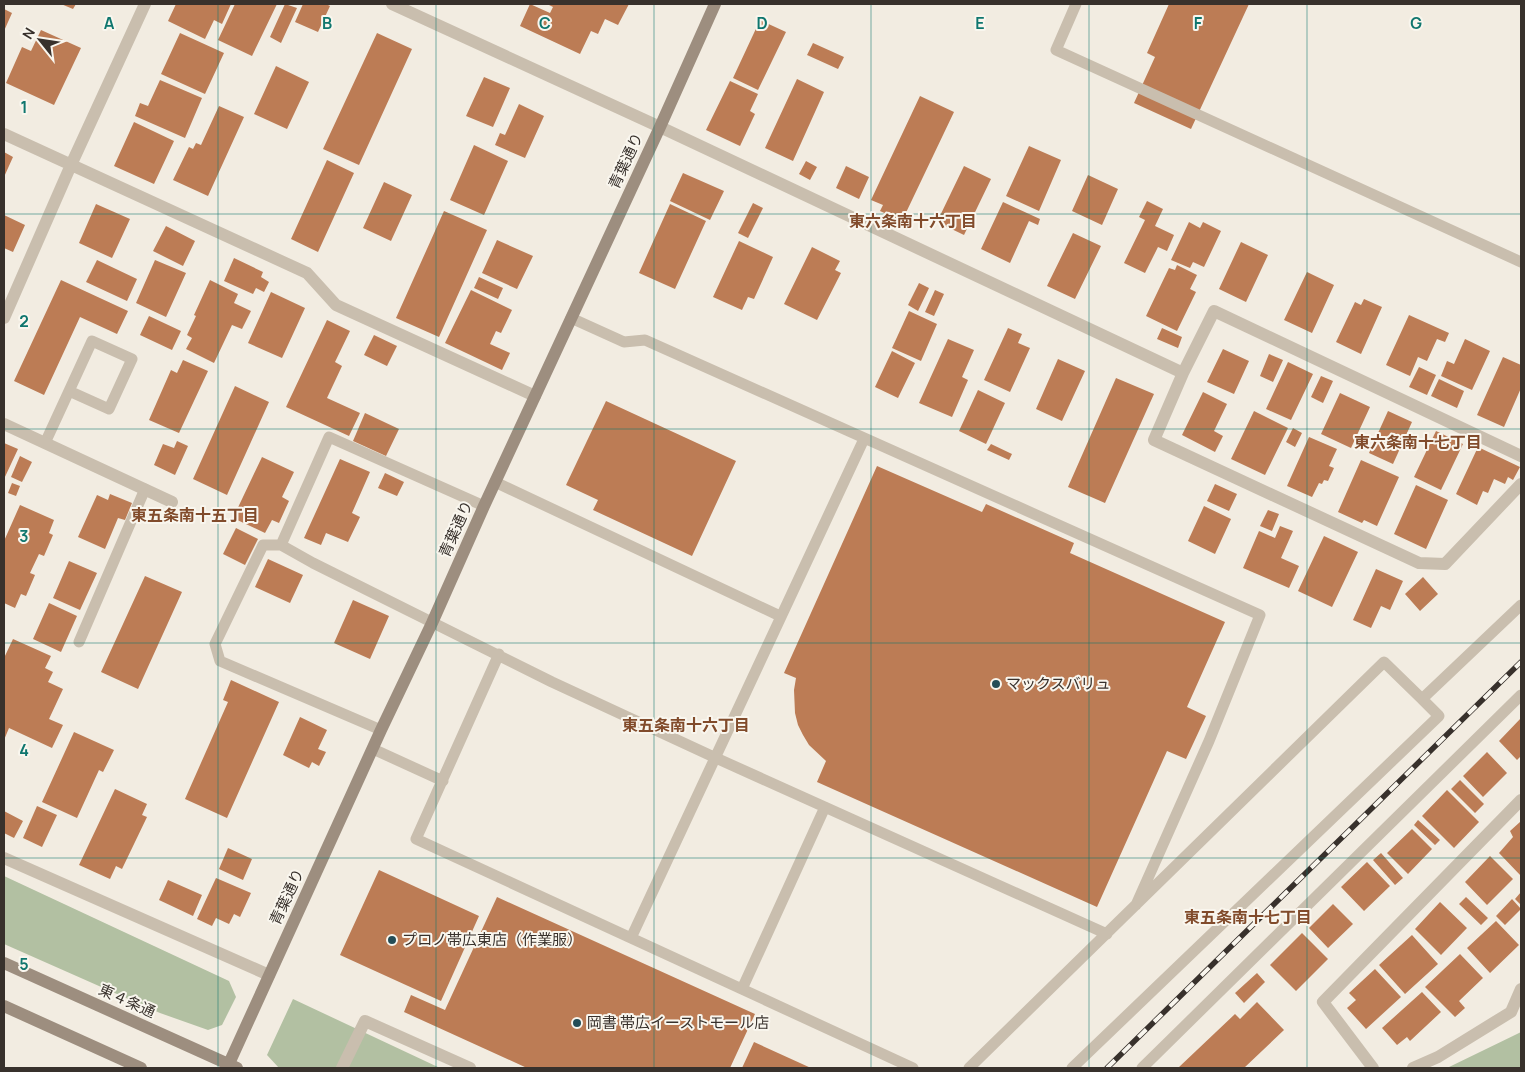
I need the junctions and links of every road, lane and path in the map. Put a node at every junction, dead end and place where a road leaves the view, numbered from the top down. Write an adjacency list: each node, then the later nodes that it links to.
1 (145, 4): 7 (street)
2 (392, 4): 5 (street)
3 (715, 4): 5 (street, 青葉通り)
4 (1076, 4): 8 (lane)
5 (660, 127): 10 (street, 青葉通り); 11 (street)
6 (4, 134): 7 (street)
7 (71, 165): 9 (street); 13 (street)
8 (1521, 262)
9 (4, 318)
10 (571, 318): 13 (street, 青葉通り); 15 (lane)
11 (1183, 373): 17 (street); 19 (street)
12 (69, 391): 12 (lane); 16 (lane)
13 (535, 396): 18 (street, 青葉通り)
14 (4, 424): 16 (street)
15 (864, 439): 25 (lane); 38 (lane)
16 (45, 443): 20 (street)
17 (1521, 456)
18 (495, 482): 22 (street, 青葉通り); 25 (lane)
19 (1521, 484)
20 (145, 489): 21 (street); 27 (lane)
21 (172, 502)
22 (484, 506): 23 (lane); 26 (street, 青葉通り)
23 (281, 545): 26 (lane); 31 (lane)
24 (1521, 605): 30 (lane)
25 (780, 616): 33 (lane)
26 (432, 622): 28 (lane); 31 (street, 青葉通り)
27 (79, 642)
28 (499, 654): 33 (lane); 34 (lane)
29 (1521, 695): 53 (lane)
30 (1422, 699): 38 (lane); 52 (lane)
31 (381, 730): 32 (street, 青葉通り)
32 (373, 749): 34 (lane); 42 (street, 青葉通り)
33 (716, 758): 36 (lane); 40 (lane)
34 (443, 781): 40 (lane)
35 (1521, 800): 54 (street)
36 (825, 807): 39 (lane); 43 (lane)
37 (4, 858): 42 (street)
38 (1136, 906): 39 (lane)
39 (1108, 934): 51 (lane)
40 (631, 938): 43 (lane)
41 (4, 963): 46 (street, 東４条通)
42 (269, 975): 46 (street, 青葉通り)
43 (742, 989): 50 (lane)
44 (1521, 989): 55 (street)
45 (4, 1006): 47 (street)
46 (231, 1067)
47 (141, 1068)
48 (342, 1068): 49 (street)
49 (470, 1068)
50 (913, 1068)
51 (969, 1068)
52 (1072, 1068)
53 (1142, 1068)
54 (1373, 1068)
55 (1412, 1068)

